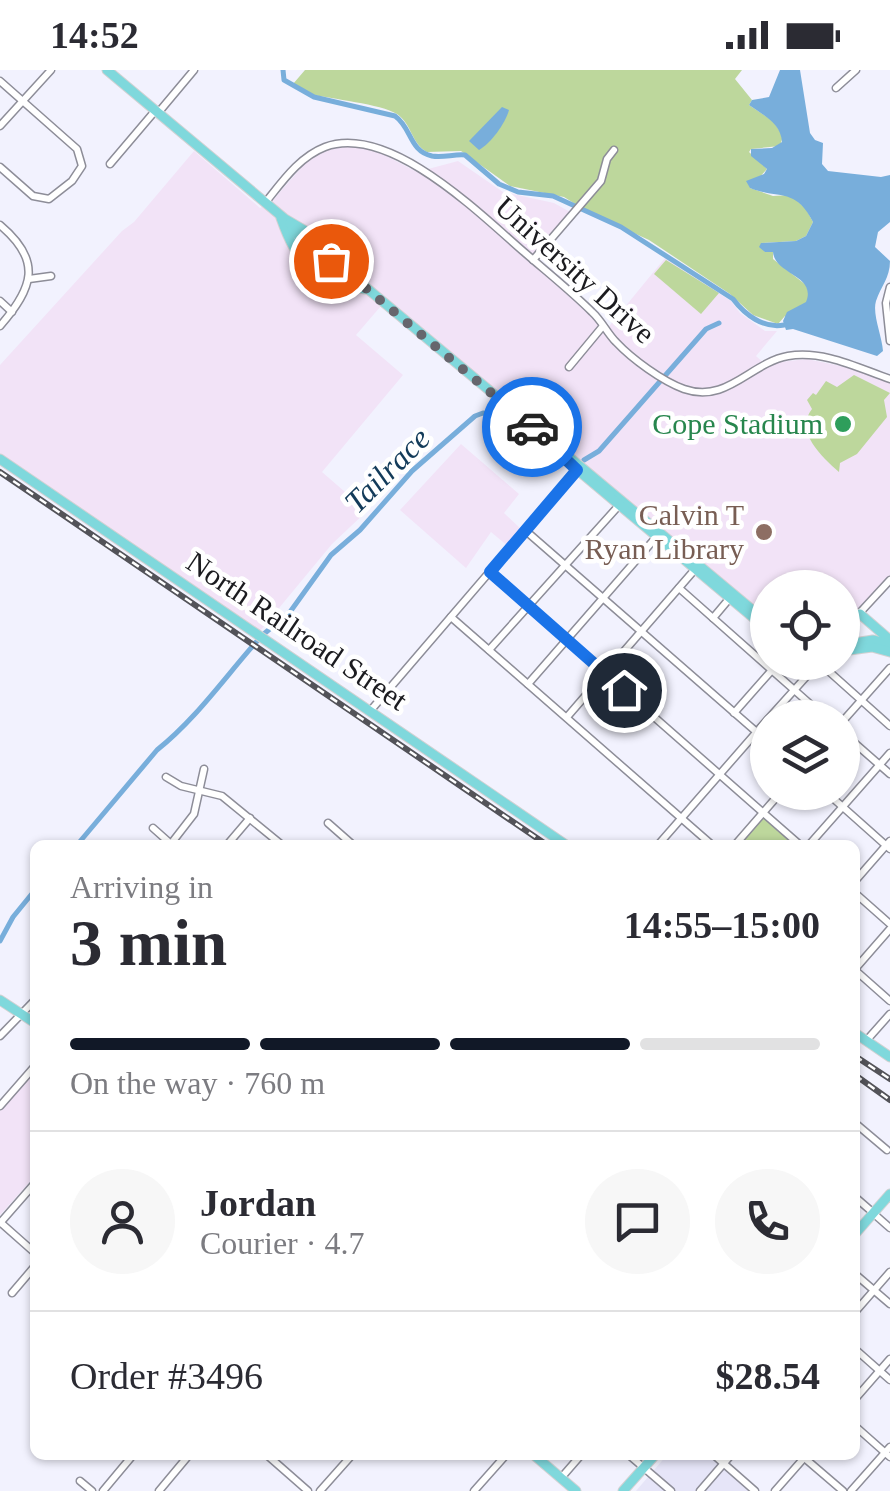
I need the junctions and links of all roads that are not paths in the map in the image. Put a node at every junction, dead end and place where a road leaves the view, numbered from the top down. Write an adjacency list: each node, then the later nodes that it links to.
1 (51, 70): 7 (street)
2 (107, 70): 8 (main road)
3 (194, 70): 8 (street)
4 (856, 70): 6 (street)
5 (0, 80): 7 (street)
6 (836, 88)
7 (24, 100): 9 (street); 12 (street)
8 (157, 112): 11 (street); 13 (main road)
9 (0, 126)
10 (614, 150): 20 (street)
11 (110, 164)
12 (0, 167)
13 (265, 203): 14 (main road); 20 (street, University Drive)
14 (280, 215): 15 (main road); 26 (main road)
15 (290, 223): 17 (main road); 19 (main road)
16 (0, 225): 23 (street)
17 (326, 243): 18 (main road); 19 (main road)
18 (336, 252): 21 (main road); 24 (main road)
19 (316, 254): 21 (main road)
20 (533, 260): 30 (street, University Drive)
21 (326, 262): 24 (main road)
22 (50, 276): 23 (street)
23 (29, 279): 28 (street)
24 (356, 280): 26 (main road)
25 (890, 288): 31 (street)
26 (368, 290): 35 (main road)
27 (0, 301): 28 (street)
28 (12, 312): 29 (street)
29 (0, 326)
30 (604, 326): 32 (street); 33 (street, University Drive)
31 (890, 340)
32 (568, 366)
33 (890, 377)
34 (0, 459): 71 (main road, North Railroad Street)
35 (581, 469): 36 (main road); 37 (street)
36 (621, 502): 38 (main road); 39 (street)
37 (526, 531): 39 (street); 41 (street)
38 (659, 535): 40 (main road); 44 (street)
39 (565, 564): 44 (street); 46 (street)
40 (697, 567): 43 (street); 45 (main road); 47 (main road)
41 (490, 572): 46 (street); 50 (street)
42 (890, 580): 48 (street)
43 (679, 588): 51 (street); 52 (street)
44 (604, 598): 52 (street); 53 (street)
45 (729, 599): 49 (main road); 51 (street)
46 (527, 605): 53 (street); 57 (street)
47 (750, 608)
48 (860, 614): 54 (main road)
49 (750, 616)
50 (451, 617): 57 (street); 71 (street)
51 (714, 618): 58 (street)
52 (642, 632): 61 (street); 72 (street)
53 (566, 640): 61 (street); 66 (street)
54 (890, 642): 55 (main road)
55 (860, 643)
56 (860, 647): 59 (main road)
57 (489, 650): 66 (street)
58 (750, 650)
59 (890, 652)
60 (890, 668): 70 (street)
61 (605, 673): 73 (street); 81 (street)
62 (763, 680): 72 (street)
63 (783, 680): 67 (street)
64 (801, 680): 67 (street)
65 (839, 680): 70 (street)
66 (528, 684): 73 (street)
67 (794, 690): 68 (street); 69 (street)
68 (785, 700)
69 (805, 700)
70 (862, 700): 74 (street)
71 (371, 710): 98 (main road, North Railroad Street)
72 (734, 713): 75 (street)
73 (567, 717): 90 (street)
74 (890, 726)
75 (750, 727)
76 (750, 739): 81 (street)
77 (860, 748): 79 (street)
78 (890, 753): 79 (street)
79 (880, 765): 82 (street); 84 (street)
80 (204, 769): 85 (street)
81 (720, 774): 88 (street); 90 (street)
82 (890, 774)
83 (166, 777): 85 (street)
84 (860, 787)
85 (200, 790): 89 (street); 94 (street)
86 (839, 810): 103 (street)
87 (846, 810): 104 (street)
88 (763, 812): 101 (street); 102 (street)
89 (250, 818): 95 (street); 96 (street)
90 (682, 818): 99 (street); 100 (street)
91 (328, 824): 97 (street)
92 (153, 828): 93 (street)
93 (166, 840)
94 (173, 840)
95 (231, 840)
96 (276, 840)
97 (344, 840)
98 (559, 840)
99 (662, 840)
100 (706, 840)
101 (739, 840)
102 (794, 840)
103 (813, 840)
104 (889, 845): 105 (street)
105 (860, 877)
106 (860, 898): 107 (street)
107 (890, 926): 108 (street)
108 (860, 963)
109 (860, 973): 111 (street)
110 (0, 1000): 113 (main road)
111 (890, 1000)
112 (30, 1006): 113 (street)
113 (23, 1014): 115 (main road); 116 (street)
114 (890, 1014): 118 (street)
115 (30, 1019)
116 (0, 1036)
117 (860, 1037): 118 (main road)
118 (866, 1041): 119 (main road)
119 (890, 1057)
120 (30, 1072): 121 (street)
121 (0, 1106)
122 (860, 1126): 123 (street)
123 (864, 1130): 124 (street); 125 (street)
124 (860, 1135)
125 (887, 1150)
126 (30, 1189): 130 (street)
127 (887, 1193): 129 (main road)
128 (860, 1201): 129 (street)
129 (872, 1212): 131 (main road); 132 (street)
130 (0, 1223): 133 (street)
131 (860, 1225)
132 (890, 1228)
133 (30, 1249)
134 (30, 1272): 138 (street)
135 (890, 1272): 137 (street)
136 (860, 1278): 137 (street)
137 (874, 1290): 139 (street); 140 (street)
138 (12, 1293)
139 (890, 1304)
140 (860, 1306)
141 (860, 1353): 143 (street)
142 (890, 1359): 143 (street)
143 (880, 1371): 144 (street); 145 (street)
144 (890, 1380)
145 (860, 1393)
146 (860, 1430): 147 (street)
147 (888, 1452): 178 (street)
148 (129, 1460): 166 (street)
149 (185, 1460): 167 (street)
150 (273, 1460): 168 (street)
151 (345, 1460): 169 (street)
152 (502, 1460): 170 (street)
153 (540, 1460): 163 (main road)
154 (577, 1460): 163 (street)
155 (635, 1460): 162 (street)
156 (654, 1460): 162 (main road)
157 (720, 1460): 161 (street)
158 (727, 1460): 161 (street)
159 (801, 1460): 176 (street)
160 (808, 1460): 177 (street)
161 (724, 1464): 174 (street); 175 (street)
162 (646, 1470): 172 (main road); 173 (street)
163 (561, 1478): 171 (main road)
164 (80, 1481): 165 (street)
165 (92, 1491)
166 (103, 1491)
167 (159, 1491)
168 (308, 1491)
169 (320, 1491)
170 (474, 1491)
171 (575, 1491)
172 (626, 1491)
173 (670, 1491)
174 (700, 1491)
175 (755, 1491)
176 (776, 1491)
177 (843, 1491)
178 (852, 1491)

